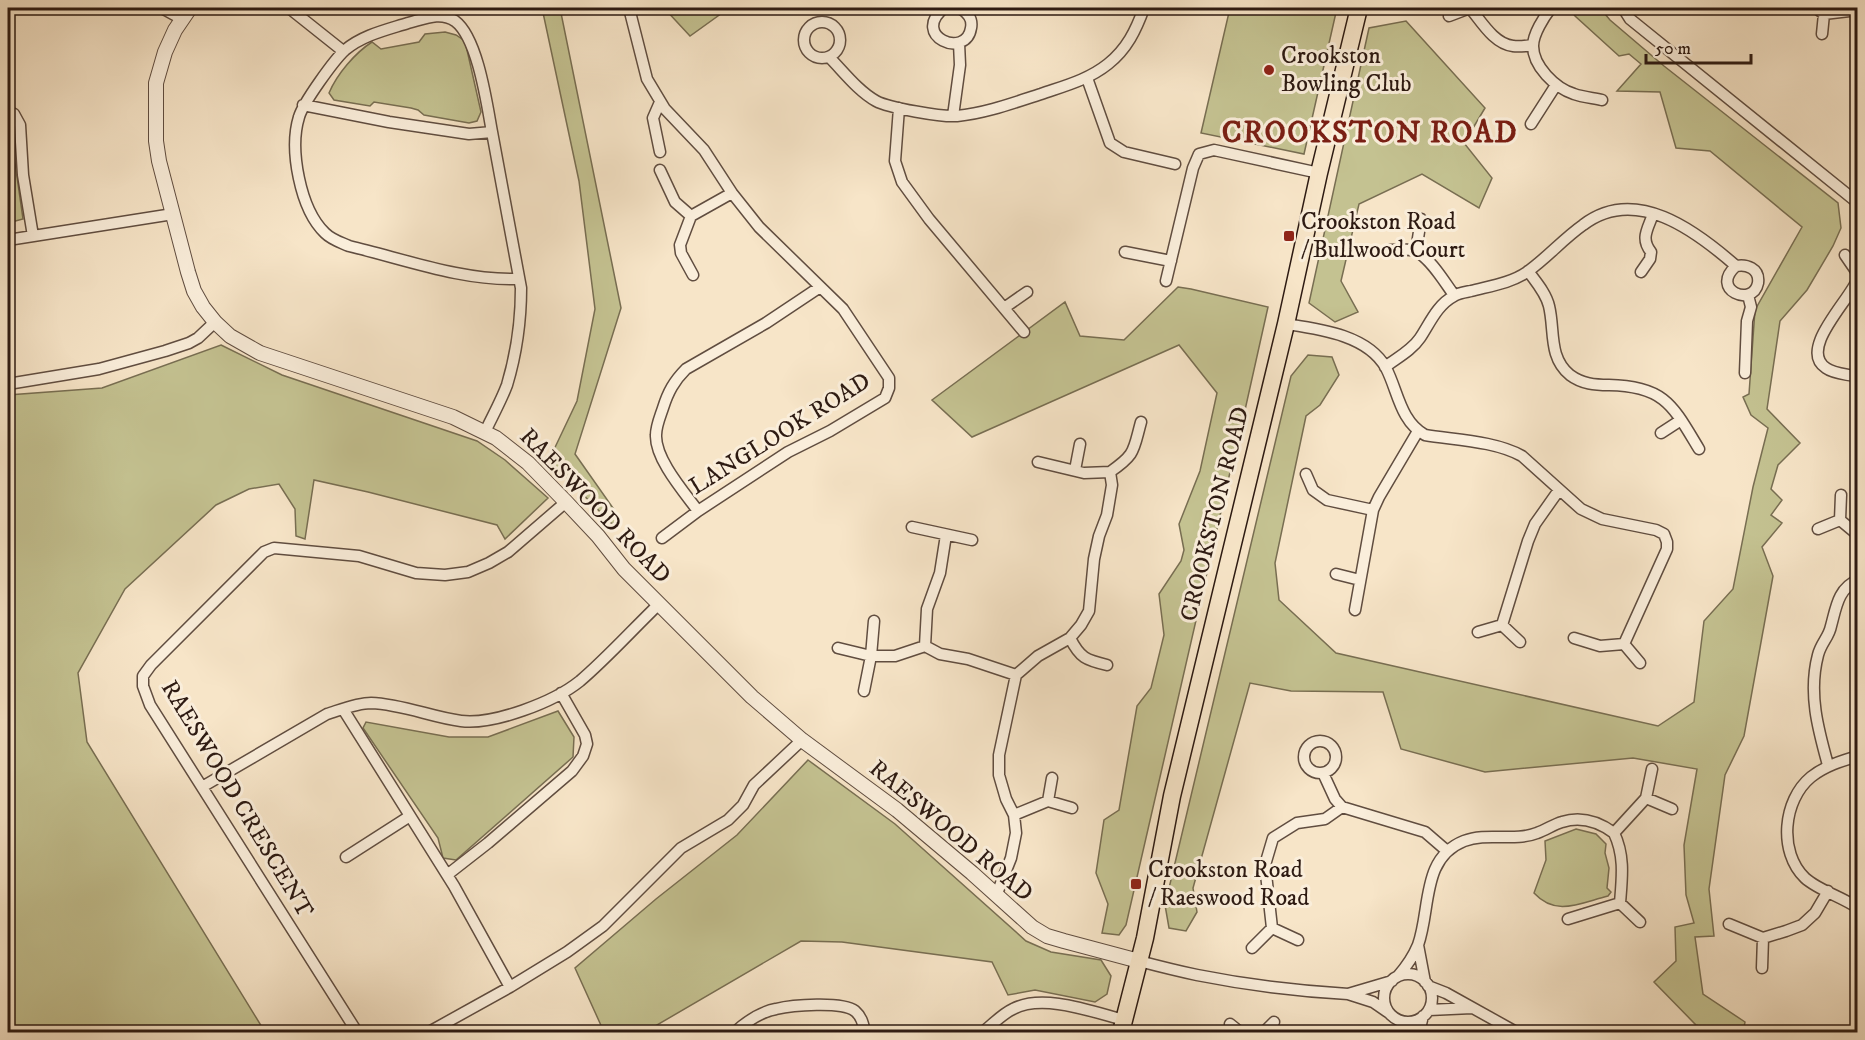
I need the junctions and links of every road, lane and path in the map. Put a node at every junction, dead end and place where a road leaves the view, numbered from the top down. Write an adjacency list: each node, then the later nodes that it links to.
1 (162, 8): 15 (street)
2 (190, 8): 15 (street, RAESWOOD ROAD)
3 (289, 8): 19 (street)
4 (629, 8): 24 (street, LANGLOOK ROAD)
5 (944, 8): 17 (street)
6 (960, 8): 17 (street)
7 (1144, 8): 21 (street)
8 (1359, 8): 34 (main road, CROOKSTON ROAD)
9 (1470, 8): 14 (street); 18 (street)
10 (1551, 8): 18 (street)
11 (1623, 8): 36 (street)
12 (1820, 10): 13 (street); 16 (street)
13 (1857, 10)
14 (1449, 16)
15 (182, 19): 37 (street, RAESWOOD ROAD)
16 (1822, 34)
17 (959, 43): 28 (street)
18 (1533, 45): 22 (street)
19 (343, 51): 25 (street); 30 (street)
20 (829, 57): 26 (street)
21 (1087, 78): 28 (street); 32 (street)
22 (1556, 85): 23 (street); 29 (street)
23 (1602, 100)
24 (660, 102): 31 (street); 35 (street, LANGLOOK ROAD)
25 (303, 105): 30 (street); 53 (street)
26 (899, 108): 28 (street); 59 (street)
27 (8, 111): 41 (street)
28 (953, 116)
29 (1532, 124)
30 (492, 132): 53 (street)
31 (660, 152)
32 (1175, 164)
33 (660, 170): 39 (street)
34 (1319, 173): 47 (street); 61 (main road, CROOKSTON ROAD)
35 (732, 193): 39 (street); 55 (street, LANGLOOK ROAD)
36 (1857, 203)
37 (173, 214): 41 (street); 60 (street, RAESWOOD ROAD)
38 (1653, 214): 48 (street); 49 (street); 50 (street)
39 (691, 216): 51 (street)
40 (1421, 219): 44 (street)
41 (33, 236): 42 (street)
42 (8, 240)
43 (1389, 250): 44 (street)
44 (1416, 251): 57 (street)
45 (1125, 252): 47 (street)
46 (1845, 255): 52 (street)
47 (1171, 261): 54 (street)
48 (1736, 266): 58 (street); 58 (street)
49 (1528, 271): 57 (street); 67 (street)
50 (1641, 272)
51 (693, 276)
52 (1857, 276): 65 (street)
53 (519, 279): 70 (street)
54 (1166, 280)
55 (820, 287): 82 (street); 82 (street, LANGLOOK ROAD)
56 (1027, 292): 59 (street)
57 (1454, 295): 63 (street)
58 (1748, 295): 64 (street)
59 (1004, 308): 62 (street)
60 (215, 322): 66 (street); 70 (street, RAESWOOD ROAD)
61 (1286, 324): 63 (street); 141 (main road, CROOKSTON ROAD)
62 (1024, 332)
63 (1385, 367): 69 (street)
64 (1745, 374)
65 (1857, 377)
66 (8, 384)
67 (1681, 420): 71 (street); 73 (street)
68 (1141, 422): 76 (street)
69 (1418, 431): 78 (street); 81 (street)
70 (485, 432): 80 (street, RAESWOOD ROAD)
71 (1661, 433)
72 (1080, 444): 75 (street)
73 (1699, 449)
74 (1038, 462): 75 (street)
75 (1075, 470): 76 (street)
76 (1110, 472): 98 (street)
77 (1306, 474): 81 (street)
78 (1559, 490): 96 (street); 101 (street)
79 (1841, 495): 83 (street)
80 (566, 502): 93 (street, RAESWOOD ROAD); 117 (street, RAESWOOD CRESCENT)
81 (1373, 510): 91 (street)
82 (698, 511): 88 (street, LANGLOOK ROAD)
83 (1840, 520): 85 (street); 87 (street)
84 (912, 527): 86 (street)
85 (1818, 529)
86 (946, 535): 89 (street); 102 (street)
87 (1857, 535)
88 (662, 538)
89 (972, 540)
90 (1336, 574): 91 (street)
91 (1360, 580): 94 (street)
92 (1857, 580): 113 (street)
93 (659, 604): 109 (street); 111 (street, RAESWOOD ROAD)
94 (1355, 610)
95 (874, 621): 104 (street)
96 (1502, 625): 97 (street); 100 (street)
97 (1478, 632)
98 (1070, 638): 106 (street); 107 (street)
99 (1574, 638): 101 (street)
100 (1520, 642)
101 (1624, 644): 105 (street)
102 (925, 646): 104 (street); 107 (street)
103 (838, 648): 104 (street)
104 (871, 656): 108 (street)
105 (1640, 663)
106 (1107, 665)
107 (1016, 675): 123 (street)
108 (864, 691)
109 (561, 693): 110 (street); 128 (street)
110 (343, 709): 117 (street); 124 (street)
111 (802, 740): 130 (street, RAESWOOD ROAD); 145 (street)
112 (1857, 756): 113 (street)
113 (1828, 765): 129 (street)
114 (1652, 770): 118 (street)
115 (1323, 773): 120 (street)
116 (1052, 778): 119 (street)
117 (202, 788): 154 (street, RAESWOOD CRESCENT)
118 (1646, 798): 122 (street); 125 (street)
119 (1048, 801): 121 (street); 123 (street)
120 (1342, 807): 126 (street); 136 (street)
121 (1072, 808)
122 (1672, 809)
123 (1014, 815): 130 (street)
124 (410, 816): 127 (street); 128 (street)
125 (1614, 833): 126 (street); 131 (street)
126 (1447, 850): 139 (street)
127 (346, 857)
128 (447, 875): 145 (street)
129 (1828, 891): 132 (street); 137 (street)
130 (996, 896): 141 (street, RAESWOOD ROAD)
131 (1620, 903): 133 (street); 134 (street)
132 (1857, 908)
133 (1568, 919)
134 (1640, 922)
135 (1729, 924): 137 (street)
136 (1272, 928): 138 (street); 140 (street)
137 (1763, 938): 142 (street)
138 (1298, 940)
139 (1418, 945): 143 (street); 144 (street)
140 (1252, 948)
141 (1139, 961): 146 (street); 153 (main road, CROOKSTON ROAD)
142 (1762, 968)
143 (1395, 978): 144 (street); 146 (street); 148 (street)
144 (1427, 984): 147 (street); 149 (street)
145 (510, 987): 155 (street)
146 (1348, 994): 148 (street)
147 (1472, 1008): 149 (street); 163 (street)
148 (1389, 1012): 150 (street)
149 (1426, 1013): 150 (street); 162 (street)
150 (1401, 1020): 161 (street)
151 (1274, 1022): 160 (street)
152 (1230, 1024): 159 (street)
153 (1123, 1026): 158 (street)
154 (357, 1032)
155 (429, 1032)
156 (735, 1032): 157 (street)
157 (865, 1032)
158 (984, 1032)
159 (1240, 1032)
160 (1264, 1032)
161 (1407, 1032)
162 (1419, 1032)
163 (1516, 1032)

